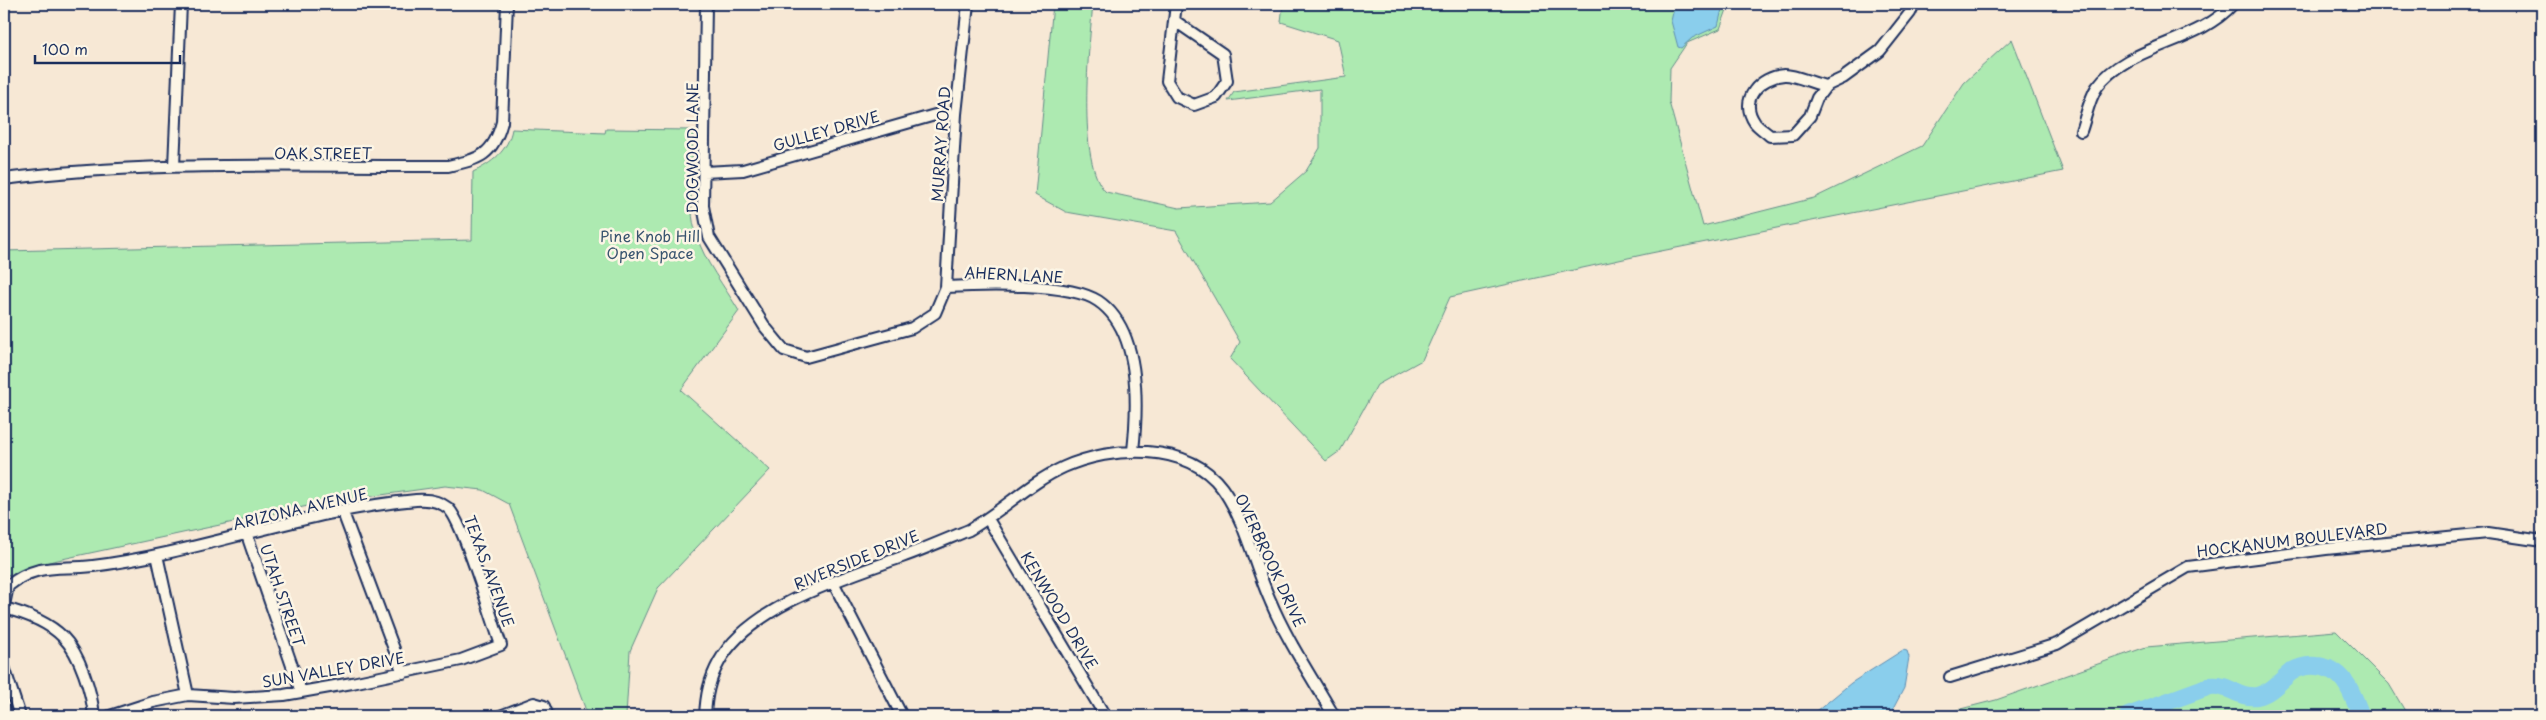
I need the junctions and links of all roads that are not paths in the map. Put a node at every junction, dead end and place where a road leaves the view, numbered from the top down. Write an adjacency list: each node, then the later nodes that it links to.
1 (181, 4): 12 (street)
2 (507, 4): 12 (street, OAK STREET)
3 (706, 4): 13 (street, DOGWOOD LANE)
4 (968, 4): 10 (street, MURRAY ROAD)
5 (1176, 4): 8 (street)
6 (1914, 4): 9 (street)
7 (2233, 4): 11 (street)
8 (1175, 21): 8 (street)
9 (1826, 86): 9 (street)
10 (956, 114): 13 (street, GULLEY DRIVE); 15 (street, MURRAY ROAD)
11 (2081, 131)
12 (174, 166): 14 (street, OAK STREET)
13 (704, 172): 15 (street, DOGWOOD LANE)
14 (4, 178)
15 (946, 287): 16 (street, AHERN LANE)
16 (1133, 450): 19 (street, OVERBROOK DRIVE); 41 (street, OVERBROOK DRIVE)
17 (449, 509): 18 (street, ARIZONA AVENUE); 25 (street, TEXAS AVENUE)
18 (342, 510): 20 (street, ARIZONA AVENUE); 27 (street)
19 (988, 519): 23 (street, RIVERSIDE DRIVE); 40 (street, KENWOOD DRIVE)
20 (247, 535): 22 (street, ARIZONA AVENUE); 29 (street, UTAH STREET)
21 (2542, 541): 28 (street, HOCKANUM BOULEVARD)
22 (157, 555): 24 (street, ARIZONA AVENUE); 30 (street)
23 (834, 582): 38 (street, RIVERSIDE DRIVE); 39 (street)
24 (4, 606): 34 (street)
25 (501, 645): 27 (street, SUN VALLEY DRIVE)
26 (4, 667): 31 (street)
27 (403, 673): 29 (street, SUN VALLEY DRIVE)
28 (1950, 677)
29 (301, 692): 30 (street, SUN VALLEY DRIVE)
30 (188, 695): 35 (street, SUN VALLEY DRIVE)
31 (14, 702): 32 (street); 33 (street)
32 (4, 705)
33 (20, 716)
34 (94, 716)
35 (110, 716)
36 (500, 716): 37 (street)
37 (548, 716)
38 (705, 716)
39 (902, 716)
40 (1105, 716)
41 (1334, 716)

